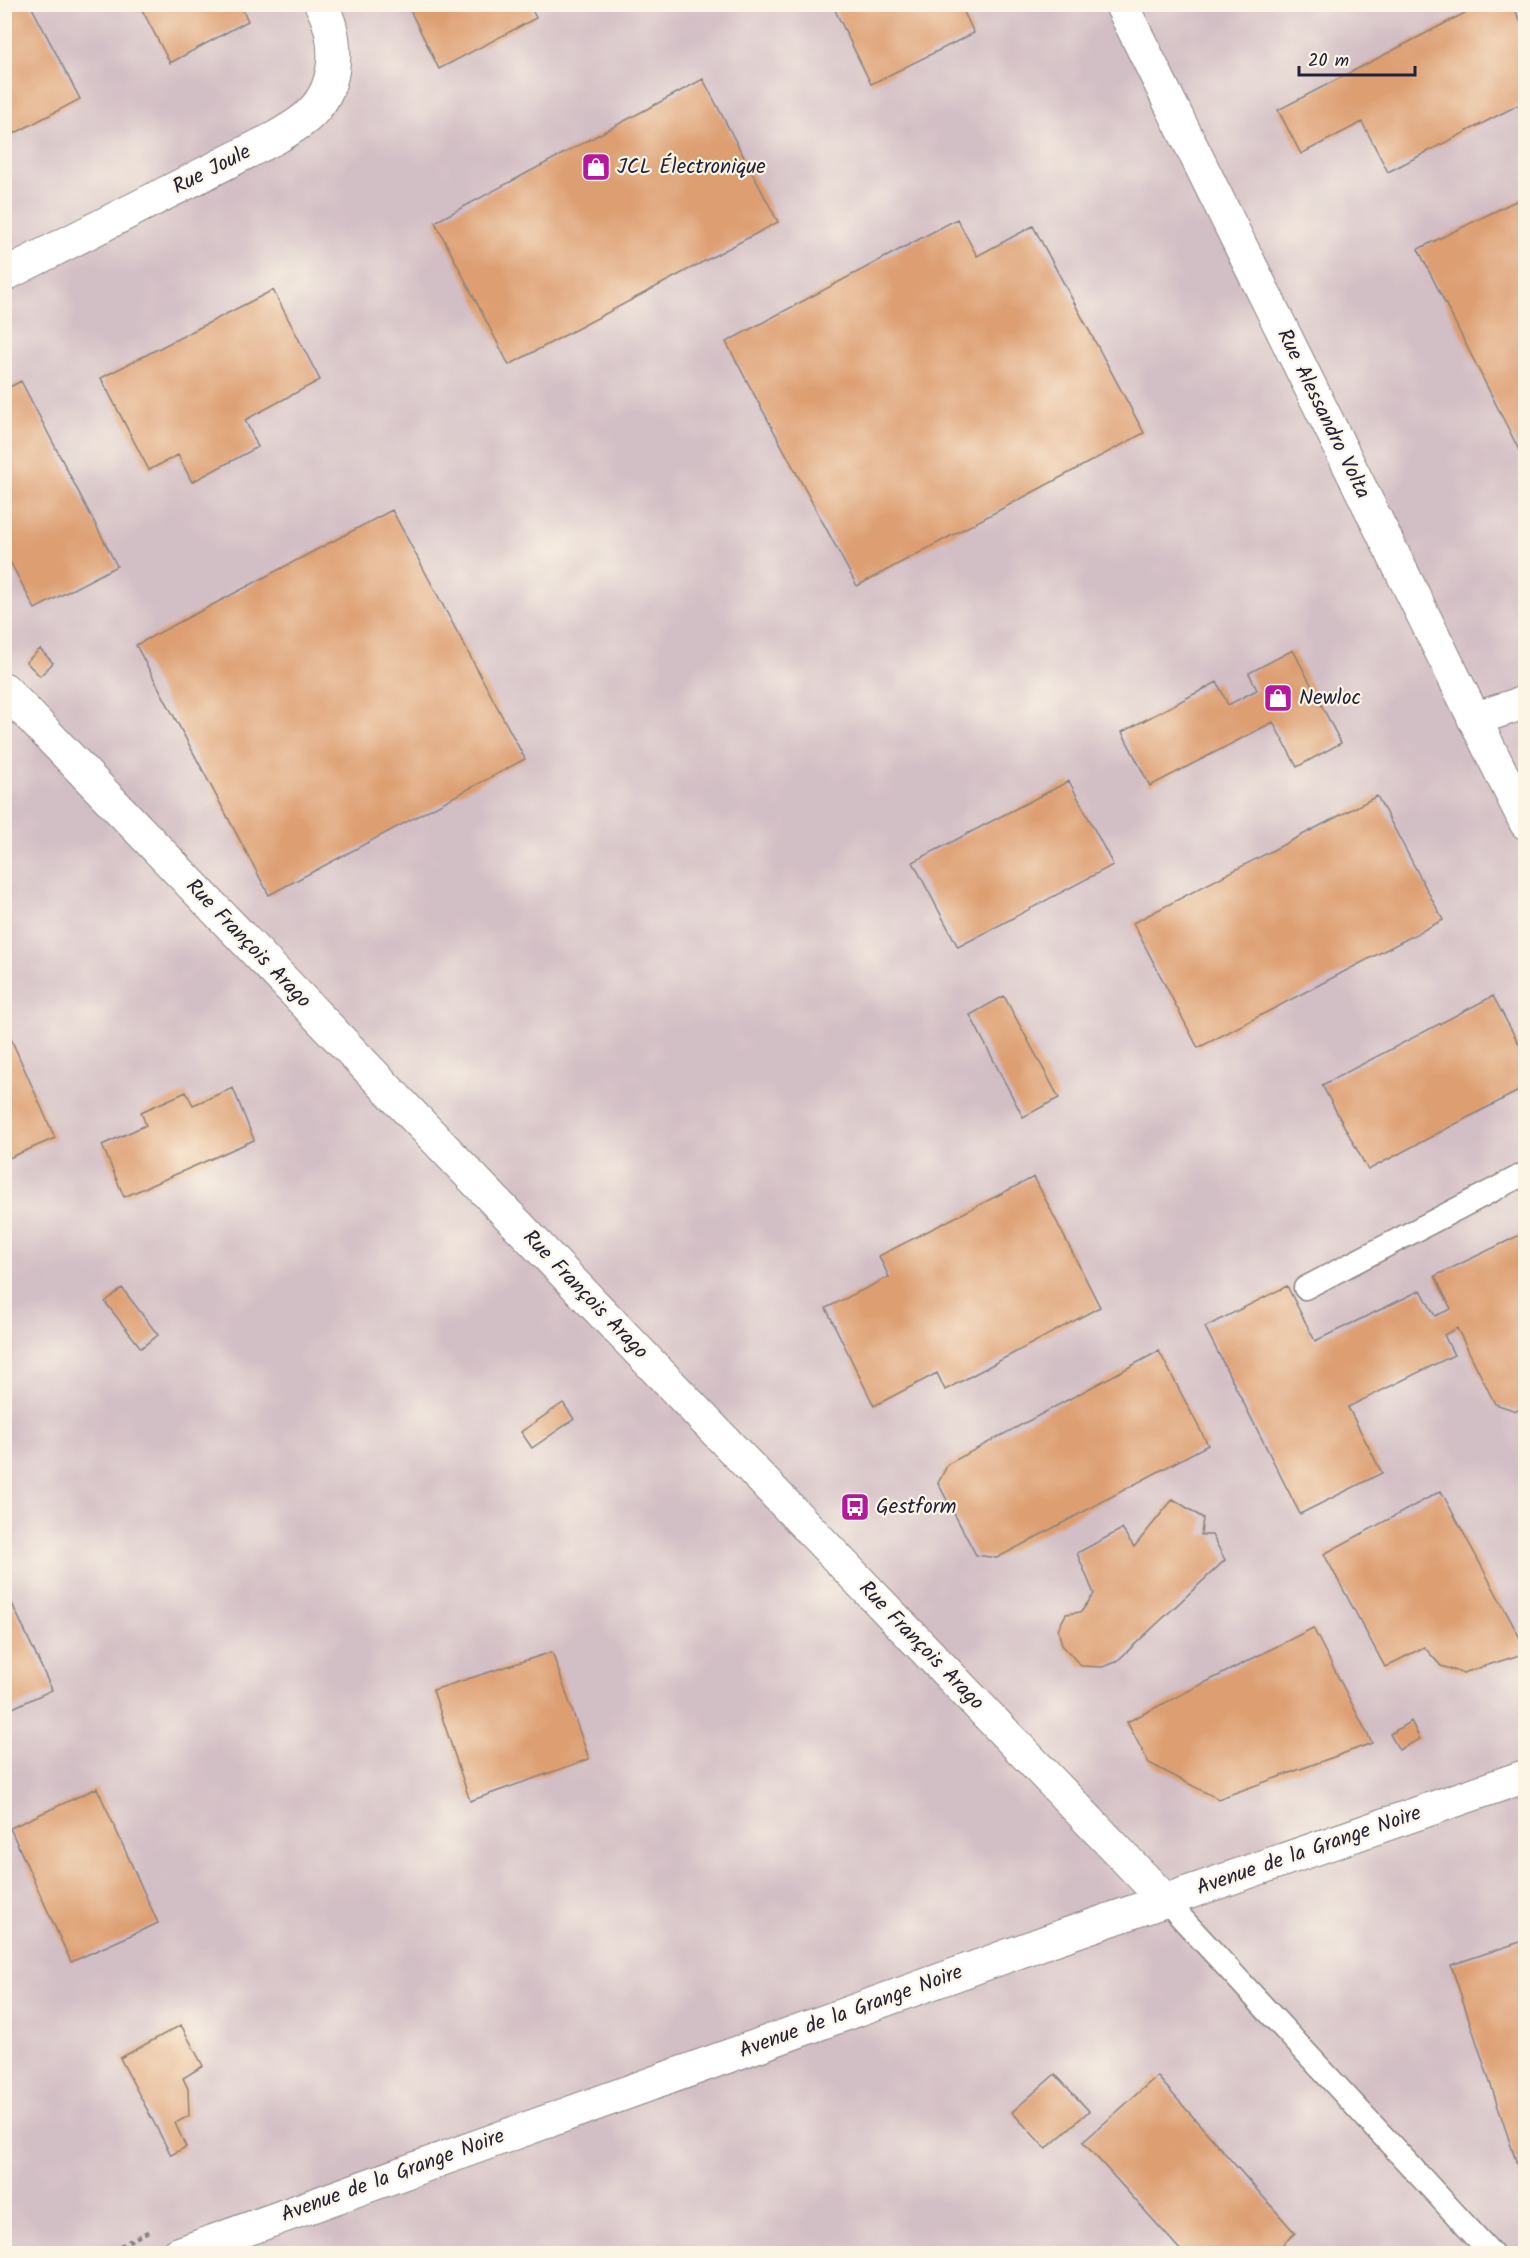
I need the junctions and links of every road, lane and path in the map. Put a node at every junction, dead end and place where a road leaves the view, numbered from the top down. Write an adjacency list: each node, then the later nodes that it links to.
1 (321, 4): 3 (street, Rue Joule)
2 (1121, 4): 6 (street, Rue Alessandro Volta)
3 (4, 275)
4 (4, 689): 11 (street, Rue François Arago)
5 (1526, 702): 6 (street)
6 (1474, 719): 7 (street, Rue Alessandro Volta)
7 (1526, 823)
8 (1526, 1173): 9 (lane)
9 (1305, 1288)
10 (1526, 1776): 11 (street, Avenue de la Grange Noire)
11 (1165, 1900): 12 (street, Avenue de la Grange Noire); 13 (lane)
12 (178, 2253)
13 (1492, 2253)

